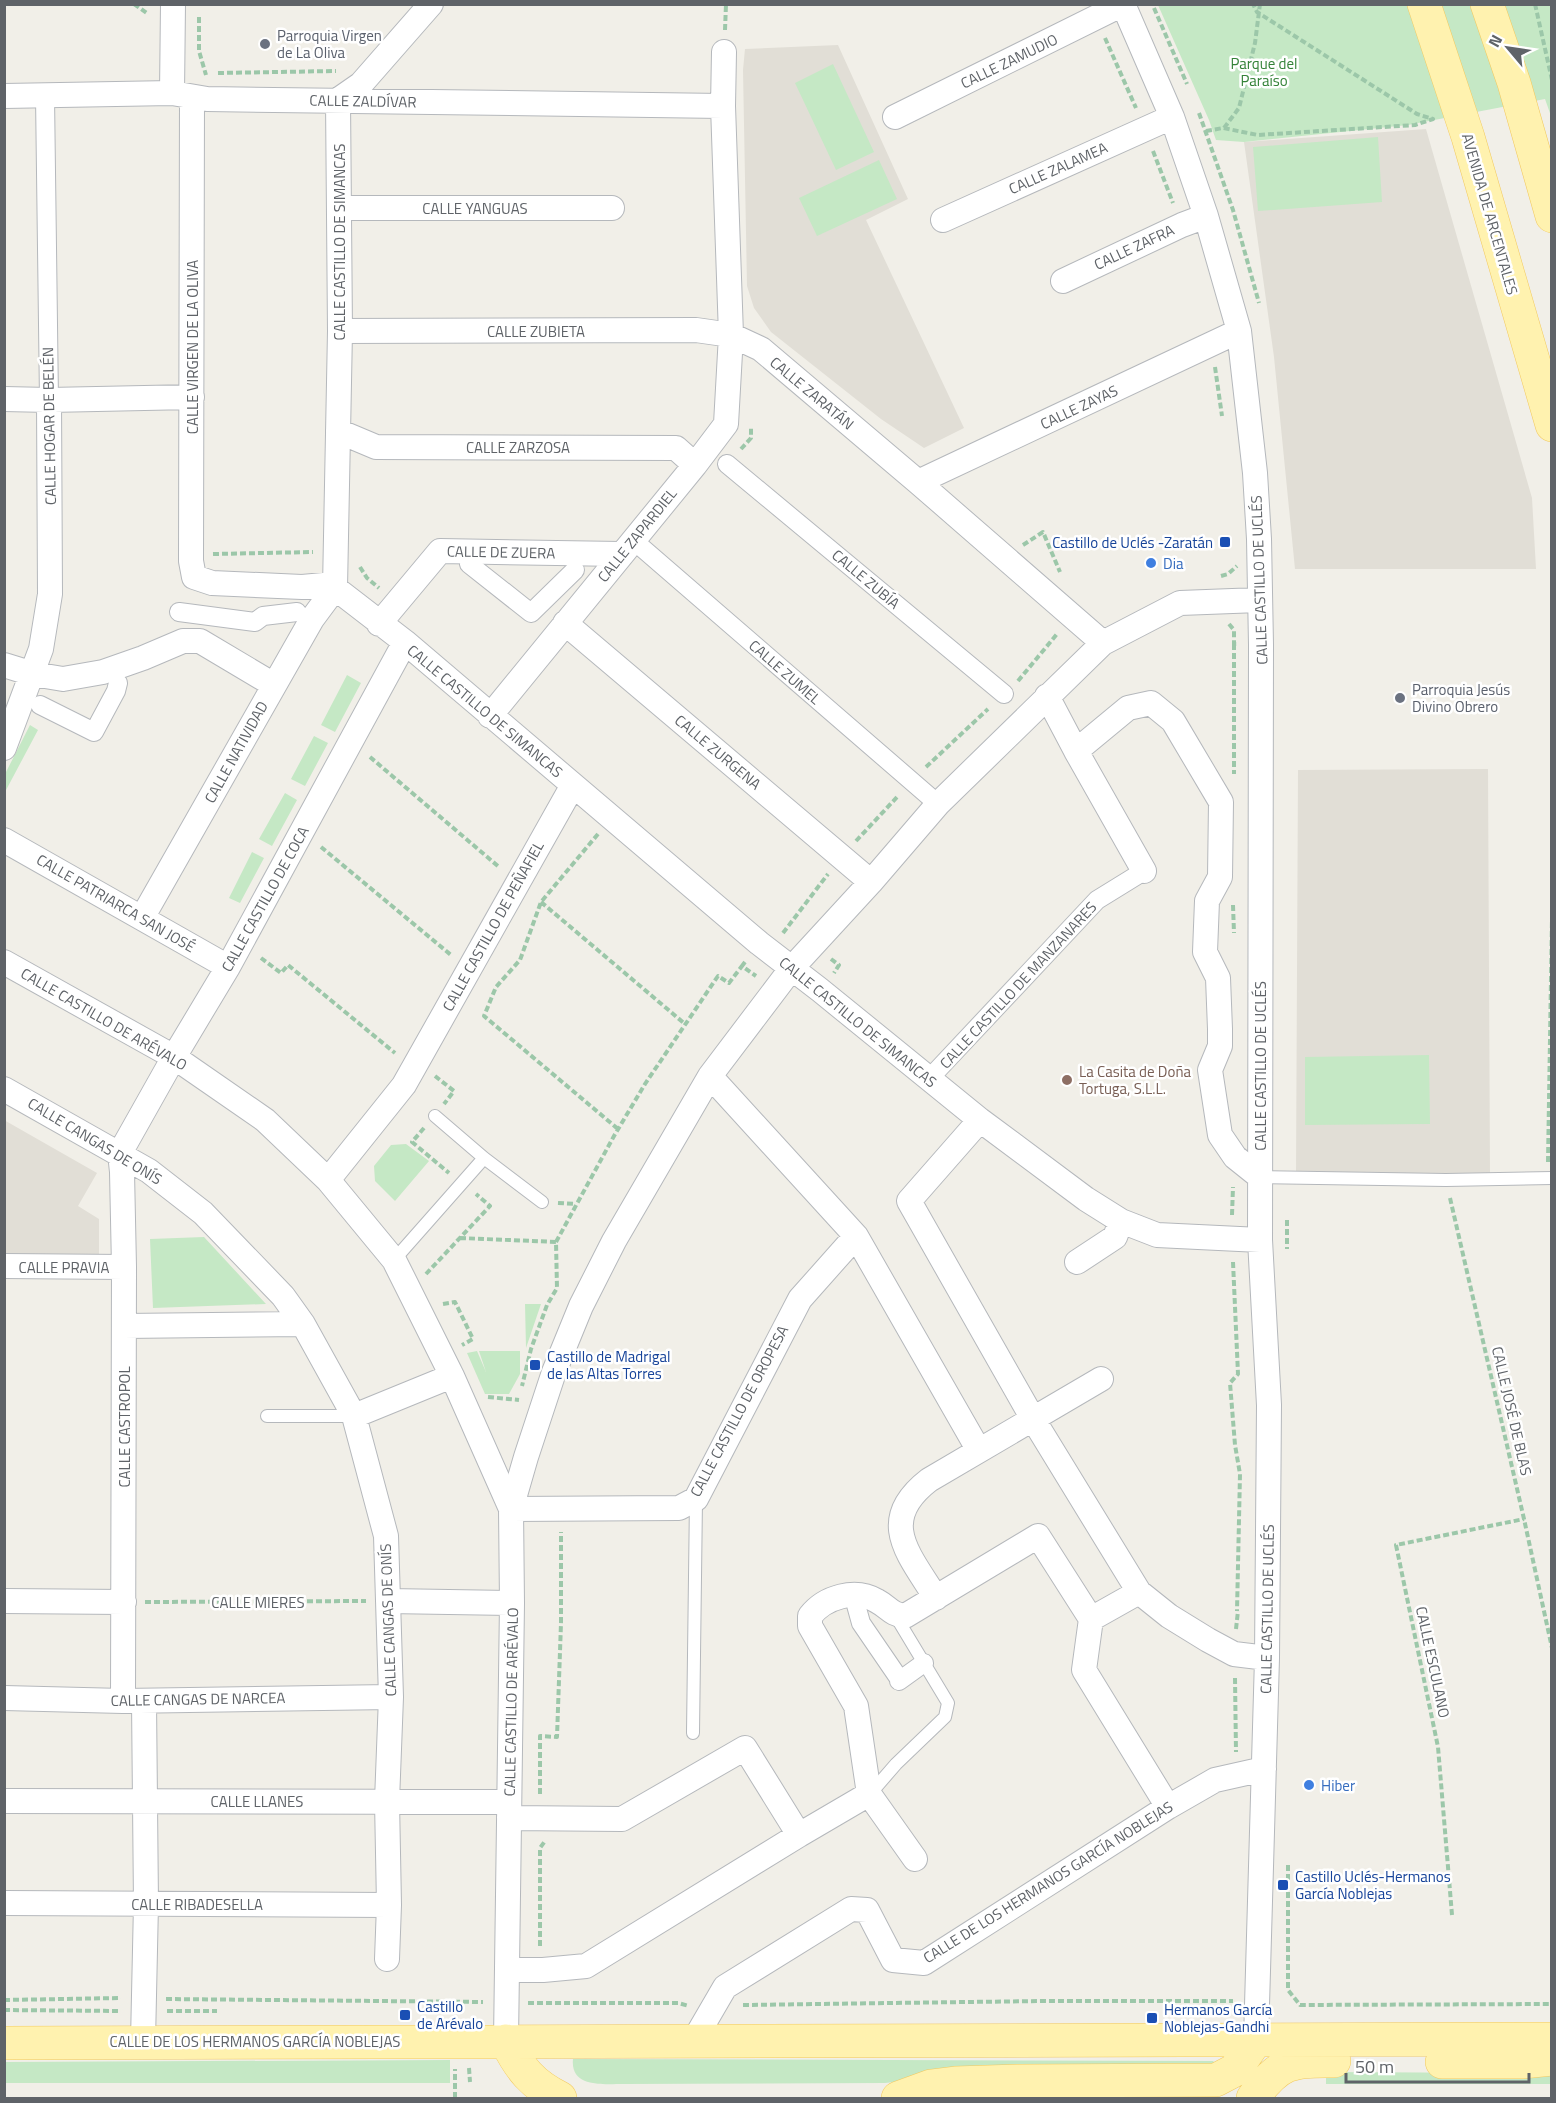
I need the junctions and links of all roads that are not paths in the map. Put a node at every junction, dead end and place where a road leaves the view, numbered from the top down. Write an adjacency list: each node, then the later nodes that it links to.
1 (173, 4): 9 (street, CALLE VIRGEN DE LA OLIVA)
2 (431, 4): 10 (street)
3 (1123, 4): 12 (street, CALLE ZAMUDIO); 13 (street, CALLE CASTILLO DE UCLÉS)
4 (1424, 4): 26 (main road, AVENIDA DE ARCENTALES)
5 (1487, 4): 17 (main road)
6 (724, 52): 11 (street)
7 (4, 96): 8 (street, CALLE ZALDÍVAR)
8 (45, 96): 9 (street, CALLE ZALDÍVAR); 25 (street, CALLE HOGAR DE BELÉN)
9 (182, 96): 10 (street, CALLE ZALDÍVAR); 23 (street, CALLE VIRGEN DE LA OLIVA)
10 (338, 100): 11 (street, CALLE ZALDÍVAR); 14 (street, CALLE CASTILLO DE SIMANCAS)
11 (723, 106): 22 (street)
12 (895, 117)
13 (1173, 117): 16 (street, CALLE CASTILLO DE UCLÉS); 18 (street, CALLE ZALAMEA)
14 (339, 208): 15 (street, CALLE YANGUAS); 21 (street, CALLE CASTILLO DE SIMANCAS)
15 (612, 208)
16 (1206, 216): 19 (street, CALLE ZAFRA); 20 (street, CALLE CASTILLO DE UCLÉS)
17 (1551, 216)
18 (943, 220)
19 (1063, 281)
20 (1239, 331): 30 (street, CALLE ZAYAS); 35 (street, CALLE CASTILLO DE UCLÉS)
21 (340, 332): 22 (street, CALLE ZUBIETA); 27 (street, CALLE CASTILLO DE SIMANCAS)
22 (731, 334): 29 (street, CALLE ZAPARDIEL); 30 (street, CALLE ZARATÁN)
23 (192, 397): 25 (street); 34 (street, CALLE VIRGEN DE LA OLIVA)
24 (4, 399): 25 (street)
25 (49, 400): 43 (street, CALLE HOGAR DE BELÉN)
26 (1551, 425)
27 (338, 431): 29 (street, CALLE ZARZOSA); 34 (street, CALLE CASTILLO DE SIMANCAS)
28 (727, 464): 46 (street, CALLE ZUBÍA)
29 (695, 465): 31 (street, CALLE ZAPARDIEL)
30 (918, 482): 41 (street, CALLE ZARATÁN)
31 (627, 547): 38 (street, CALLE ZAPARDIEL); 39 (street, CALLE DE ZUERA); 53 (street, CALLE ZUMEL)
32 (469, 564): 33 (street)
33 (575, 570)
34 (335, 586): 39 (street, CALLE CASTILLO DE SIMANCAS); 45 (street, CALLE NATIVIDAD)
35 (1259, 600): 41 (street); 69 (street, CALLE CASTILLO DE UCLÉS)
36 (179, 612): 37 (street)
37 (297, 612)
38 (565, 623): 49 (street, CALLE ZAPARDIEL); 56 (street, CALLE ZURGENA)
39 (379, 624): 40 (street, CALLE CASTILLO DE SIMANCAS)
40 (405, 642): 49 (street, CALLE CASTILLO DE SIMANCAS); 59 (street, CALLE CASTILLO DE COCA)
41 (1103, 643): 47 (street)
42 (4, 665): 43 (street)
43 (33, 674): 45 (street); 50 (street, CALLE HOGAR DE BELÉN)
44 (118, 682): 48 (street)
45 (274, 685): 57 (street, CALLE NATIVIDAD)
46 (1004, 694)
47 (1047, 696): 51 (street, CALLE CASTILLO DE MANZANARES); 53 (street)
48 (40, 705)
49 (490, 716): 52 (street, CALLE CASTILLO DE SIMANCAS)
50 (4, 748)
51 (1076, 751): 55 (street, CALLE CASTILLO DE MANZANARES); 69 (street, CALLE CASTILLO DE UCLÉS)
52 (573, 784): 60 (street, CALLE CASTILLO DE SIMANCAS); 71 (street, CALLE CASTILLO DE PEÑAFIEL)
53 (938, 804): 56 (street)
54 (4, 840): 57 (street, CALLE PATRIARCA SAN JOSÉ)
55 (1144, 871): 63 (street, CALLE CASTILLO DE MANZANARES)
56 (871, 882): 60 (street)
57 (142, 918): 59 (street, CALLE PATRIARCA SAN JOSÉ)
58 (4, 962): 61 (street, CALLE CASTILLO DE ARÉVALO)
59 (228, 967): 61 (street, CALLE CASTILLO DE COCA)
60 (791, 969): 62 (street); 63 (street, CALLE CASTILLO DE SIMANCAS)
61 (174, 1057): 67 (street, CALLE CASTILLO DE COCA); 71 (street, CALLE CASTILLO DE ARÉVALO)
62 (710, 1076): 74 (street); 89 (street)
63 (928, 1080): 66 (street, CALLE CASTILLO DE SIMANCAS)
64 (4, 1089): 67 (street, CALLE CANGAS DE ONÍS)
65 (435, 1116): 68 (lane)
66 (980, 1120): 73 (street, CALLE CASTILLO DE SIMANCAS); 86 (street)
67 (120, 1153): 79 (street, CALLE CASTROPOL); 80 (street, CALLE CANGAS DE ONÍS)
68 (484, 1158): 72 (lane); 76 (lane)
69 (1260, 1177): 70 (lane); 75 (street, CALLE CASTILLO DE UCLÉS)
70 (1550, 1178)
71 (328, 1180): 76 (street, CALLE CASTILLO DE ARÉVALO)
72 (542, 1202)
73 (1121, 1221): 75 (street, CALLE CASTILLO DE SIMANCAS); 77 (street)
74 (856, 1236): 87 (street); 88 (street, CALLE CASTILLO DE OROPESA)
75 (1260, 1240): 99 (street, CALLE CASTILLO DE UCLÉS)
76 (394, 1260): 82 (street, CALLE CASTILLO DE ARÉVALO)
77 (1077, 1262)
78 (4, 1266): 79 (street, CALLE PRAVIA)
79 (124, 1267): 81 (street, CALLE CASTROPOL)
80 (303, 1324): 81 (street); 85 (street, CALLE CANGAS DE ONÍS)
81 (124, 1326): 95 (street, CALLE CASTROPOL)
82 (458, 1366): 85 (street); 89 (street, CALLE CASTILLO DE ARÉVALO)
83 (1101, 1379): 86 (street)
84 (267, 1416): 85 (lane)
85 (354, 1416): 94 (street, CALLE CANGAS DE ONÍS)
86 (1033, 1419): 87 (street); 90 (street)
87 (978, 1449): 92 (street)
88 (696, 1499): 89 (street, CALLE CASTILLO DE OROPESA); 104 (lane)
89 (511, 1509): 96 (street, CALLE CASTILLO DE ARÉVALO)
90 (1139, 1592): 98 (street); 99 (street)
91 (853, 1594): 97 (street); 100 (street); 106 (street)
92 (936, 1598): 97 (street); 98 (street)
93 (4, 1601): 95 (street)
94 (388, 1601): 96 (street); 101 (street, CALLE CANGAS DE ONÍS)
95 (123, 1602): 103 (street, CALLE CASTROPOL)
96 (512, 1603): 111 (street, CALLE CASTILLO DE ARÉVALO)
97 (900, 1615): 100 (lane)
98 (1091, 1619): 110 (street)
99 (1267, 1658): 105 (street, CALLE CASTILLO DE UCLÉS)
100 (924, 1663): 106 (lane)
101 (391, 1697): 103 (street, CALLE CANGAS DE NARCEA); 108 (street, CALLE CANGAS DE ONÍS)
102 (4, 1698): 103 (street, CALLE CANGAS DE NARCEA)
103 (134, 1701): 107 (street, CALLE CASTROPOL)
104 (693, 1733)
105 (1264, 1769): 110 (street, CALLE DE LOS HERMANOS GARCÍA NOBLEJAS); 120 (street, CALLE CASTILLO DE UCLÉS)
106 (869, 1794): 112 (street); 113 (street)
107 (145, 1801): 108 (street, CALLE LLANES); 109 (street, CALLE LLANES); 115 (street, CALLE CASTROPOL)
108 (387, 1801): 111 (street, CALLE LLANES); 116 (street, CALLE CANGAS DE ONÍS)
109 (4, 1802)
110 (1168, 1807): 123 (street, CALLE DE LOS HERMANOS GARCÍA NOBLEJAS)
111 (509, 1810): 112 (street); 118 (street, CALLE CASTILLO DE ARÉVALO)
112 (799, 1835): 118 (street)
113 (915, 1859)
114 (4, 1903): 115 (street, CALLE RIBADESELLA)
115 (146, 1904): 116 (street, CALLE RIBADESELLA); 121 (street, CALLE CASTROPOL)
116 (389, 1905): 117 (street, CALLE CANGAS DE ONÍS)
117 (387, 1959)
118 (507, 1970): 122 (street, CALLE CASTILLO DE ARÉVALO)
119 (1551, 2039): 120 (main road, CALLE DE LOS HERMANOS GARCÍA NOBLEJAS)
120 (1256, 2040): 123 (main road, CALLE DE LOS HERMANOS GARCÍA NOBLEJAS); 127 (main road); 128 (main road)
121 (143, 2041): 122 (main road, CALLE DE LOS HERMANOS GARCÍA NOBLEJAS); 124 (main road, CALLE DE LOS HERMANOS GARCÍA NOBLEJAS)
122 (506, 2041): 123 (main road, CALLE DE LOS HERMANOS GARCÍA NOBLEJAS); 126 (main road)
123 (693, 2042)
124 (4, 2043)
125 (1551, 2059): 128 (main road)
126 (560, 2098)
127 (898, 2098)
128 (1253, 2098)

